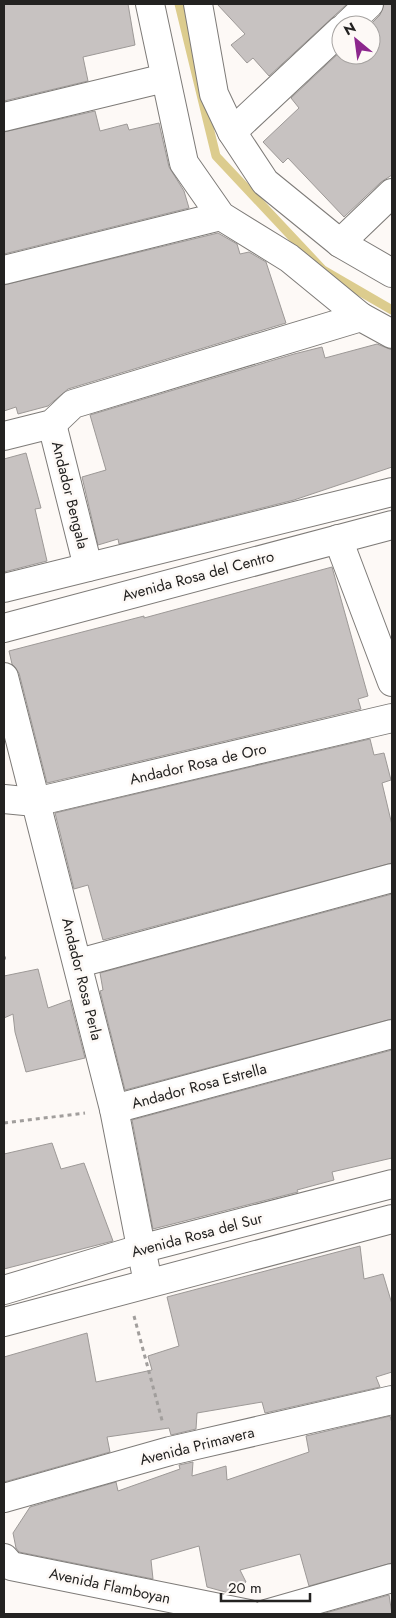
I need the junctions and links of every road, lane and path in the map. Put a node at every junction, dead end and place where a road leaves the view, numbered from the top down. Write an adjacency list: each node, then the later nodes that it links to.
1 (150, 4): 6 (street)
2 (198, 4): 8 (street)
3 (370, 4): 4 (street)
4 (358, 15)
5 (331, 39): 8 (street)
6 (165, 78): 7 (street); 10 (street)
7 (4, 117)
8 (232, 132): 11 (street)
9 (392, 193): 11 (street)
10 (221, 216): 12 (street); 14 (street)
11 (340, 243): 13 (street)
12 (4, 270)
13 (392, 272)
14 (361, 317): 15 (street); 16 (street)
15 (392, 334)
16 (52, 424): 17 (street); 21 (street, Andador Bengala)
17 (4, 436)
18 (392, 492): 21 (street)
19 (392, 525): 20 (street, Avenida Rosa del Centro)
20 (338, 538): 23 (street, Avenida Rosa del Centro); 25 (street)
21 (88, 566): 22 (street)
22 (4, 588)
23 (4, 628)
24 (4, 677): 28 (street, Andador Rosa Perla)
25 (392, 682)
26 (392, 718): 28 (street, Andador Rosa de Oro)
27 (6, 798): 28 (street, Andador Rosa de Oro)
28 (35, 802): 30 (street, Andador Rosa Perla)
29 (392, 878): 30 (street)
30 (78, 963): 32 (street, Andador Rosa Perla)
31 (392, 1034): 32 (street, Andador Rosa Estrella)
32 (114, 1109): 33 (path, Andador Rosa Estrella); 36 (street, Andador Rosa Perla)
33 (4, 1123)
34 (392, 1184): 36 (street, Avenida Rosa del Sur)
35 (392, 1219): 37 (street)
36 (140, 1249): 37 (street, Andador Rosa Perla); 38 (street, Avenida Rosa del Sur)
37 (137, 1286): 39 (street); 41 (path)
38 (4, 1290)
39 (4, 1322)
40 (392, 1400): 41 (street, Avenida Primavera)
41 (170, 1451): 42 (street, Avenida Primavera)
42 (4, 1498)
43 (4, 1558): 45 (street, Avenida Flamboyan)
44 (392, 1578): 46 (street)
45 (249, 1614)
46 (266, 1614)

